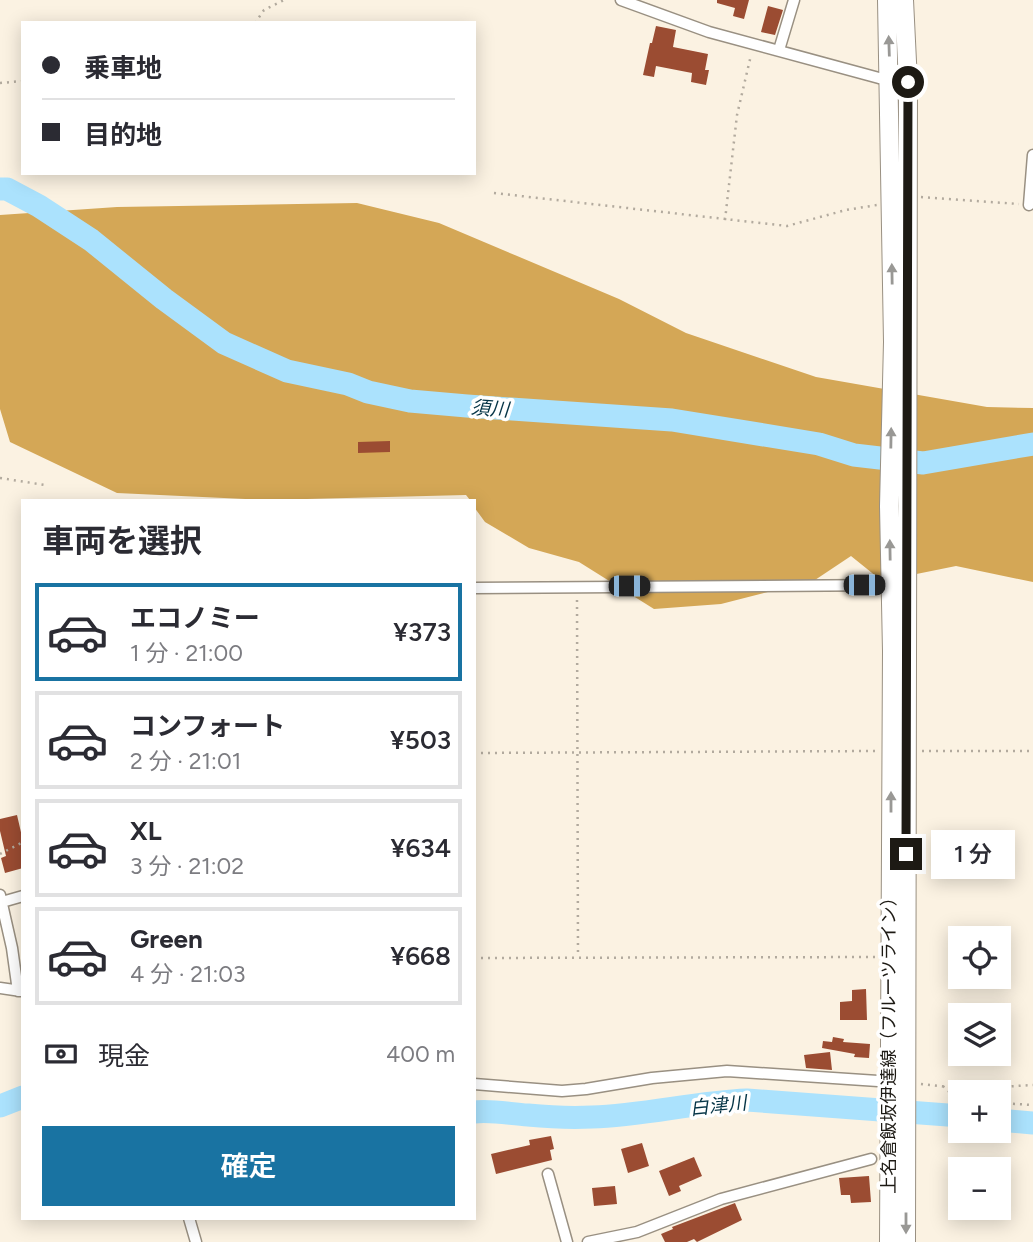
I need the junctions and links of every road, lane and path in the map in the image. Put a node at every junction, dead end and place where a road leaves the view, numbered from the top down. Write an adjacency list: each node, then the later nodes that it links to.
1 (284, 0): 6 (path)
2 (621, 0): 7 (street)
3 (794, 0): 8 (street)
4 (887, 0): 10 (main road, 上名倉飯坂伊達線（フルーツライン）, one-way to 4)
5 (904, 0): 10 (main road, 上名倉飯坂伊達線（フルーツライン）)
6 (256, 21)
7 (754, 44): 8 (street); 16 (path)
8 (779, 50): 10 (street)
9 (21, 81): 11 (path)
10 (899, 81): 14 (main road, 上名倉飯坂伊達線（フルーツライン）)
11 (0, 83)
12 (1033, 155): 15 (street)
13 (494, 193): 16 (path)
14 (899, 200): 15 (path); 16 (path); 19 (main road, 上名倉飯坂伊達線（フルーツライン）)
15 (1028, 205)
16 (725, 220)
17 (0, 478): 18 (path)
18 (45, 485)
19 (898, 505): 20 (main road, 上名倉飯坂伊達線（フルーツライン）, one-way to 19); 25 (main road, 上名倉飯坂伊達線（フルーツライン）)
20 (891, 585): 21 (street); 25 (main road, 上名倉飯坂伊達線（フルーツライン）)
21 (577, 586): 22 (street); 24 (path)
22 (476, 588)
23 (1033, 751): 25 (path)
24 (577, 752): 25 (path); 26 (path); 31 (path)
25 (898, 752): 32 (main road, 上名倉飯坂伊達線（フルーツライン）, one-way to 25); 39 (main road, 上名倉飯坂伊達線（フルーツライン）)
26 (476, 753)
27 (21, 843): 28 (path)
28 (0, 854)
29 (21, 896): 30 (street)
30 (1, 898): 35 (street)
31 (578, 957): 32 (path); 33 (path)
32 (889, 957): 39 (main road, 上名倉飯坂伊達線（フルーツライン）)
33 (476, 958)
34 (0, 988): 35 (street)
35 (20, 991)
36 (476, 1084): 39 (street)
37 (1033, 1085): 38 (path)
38 (943, 1086): 39 (path); 40 (path)
39 (897, 1087): 43 (main road, 上名倉飯坂伊達線（フルーツライン）)
40 (948, 1091)
41 (1011, 1104): 42 (path)
42 (1033, 1105)
43 (889, 1157): 48 (street); 49 (main road, 上名倉飯坂伊達線（フルーツライン）); 50 (main road, 上名倉飯坂伊達線（フルーツライン）, one-way to 50)
44 (548, 1174): 47 (street)
45 (190, 1220): 46 (street)
46 (196, 1242)
47 (567, 1242)
48 (587, 1242)
49 (889, 1242)
50 (906, 1242)

